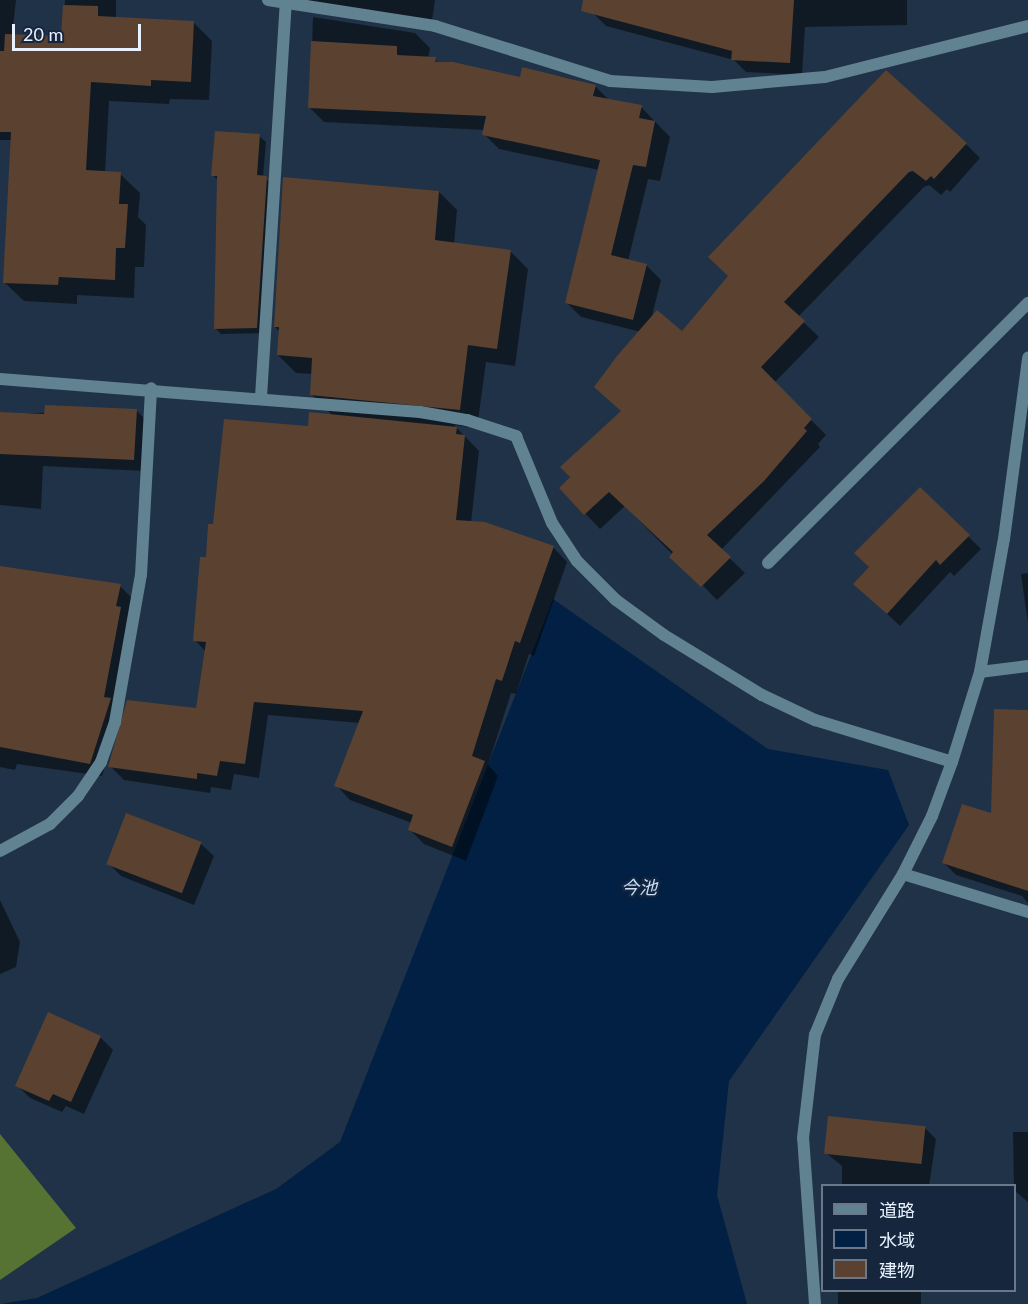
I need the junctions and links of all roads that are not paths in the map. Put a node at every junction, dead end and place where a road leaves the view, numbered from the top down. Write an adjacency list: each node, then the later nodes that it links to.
1 (268, 0): 2 (street)
2 (286, 4): 3 (street); 8 (street)
3 (1028, 26)
4 (1028, 303): 9 (street)
5 (1028, 358): 11 (street)
6 (0, 379): 7 (street)
7 (151, 388): 8 (street); 13 (street)
8 (261, 397): 12 (street)
9 (768, 563)
10 (1028, 666): 11 (street)
11 (980, 672): 12 (street)
12 (952, 762): 14 (street)
13 (0, 851)
14 (903, 874): 15 (street); 16 (street)
15 (1028, 912)
16 (815, 1304)

